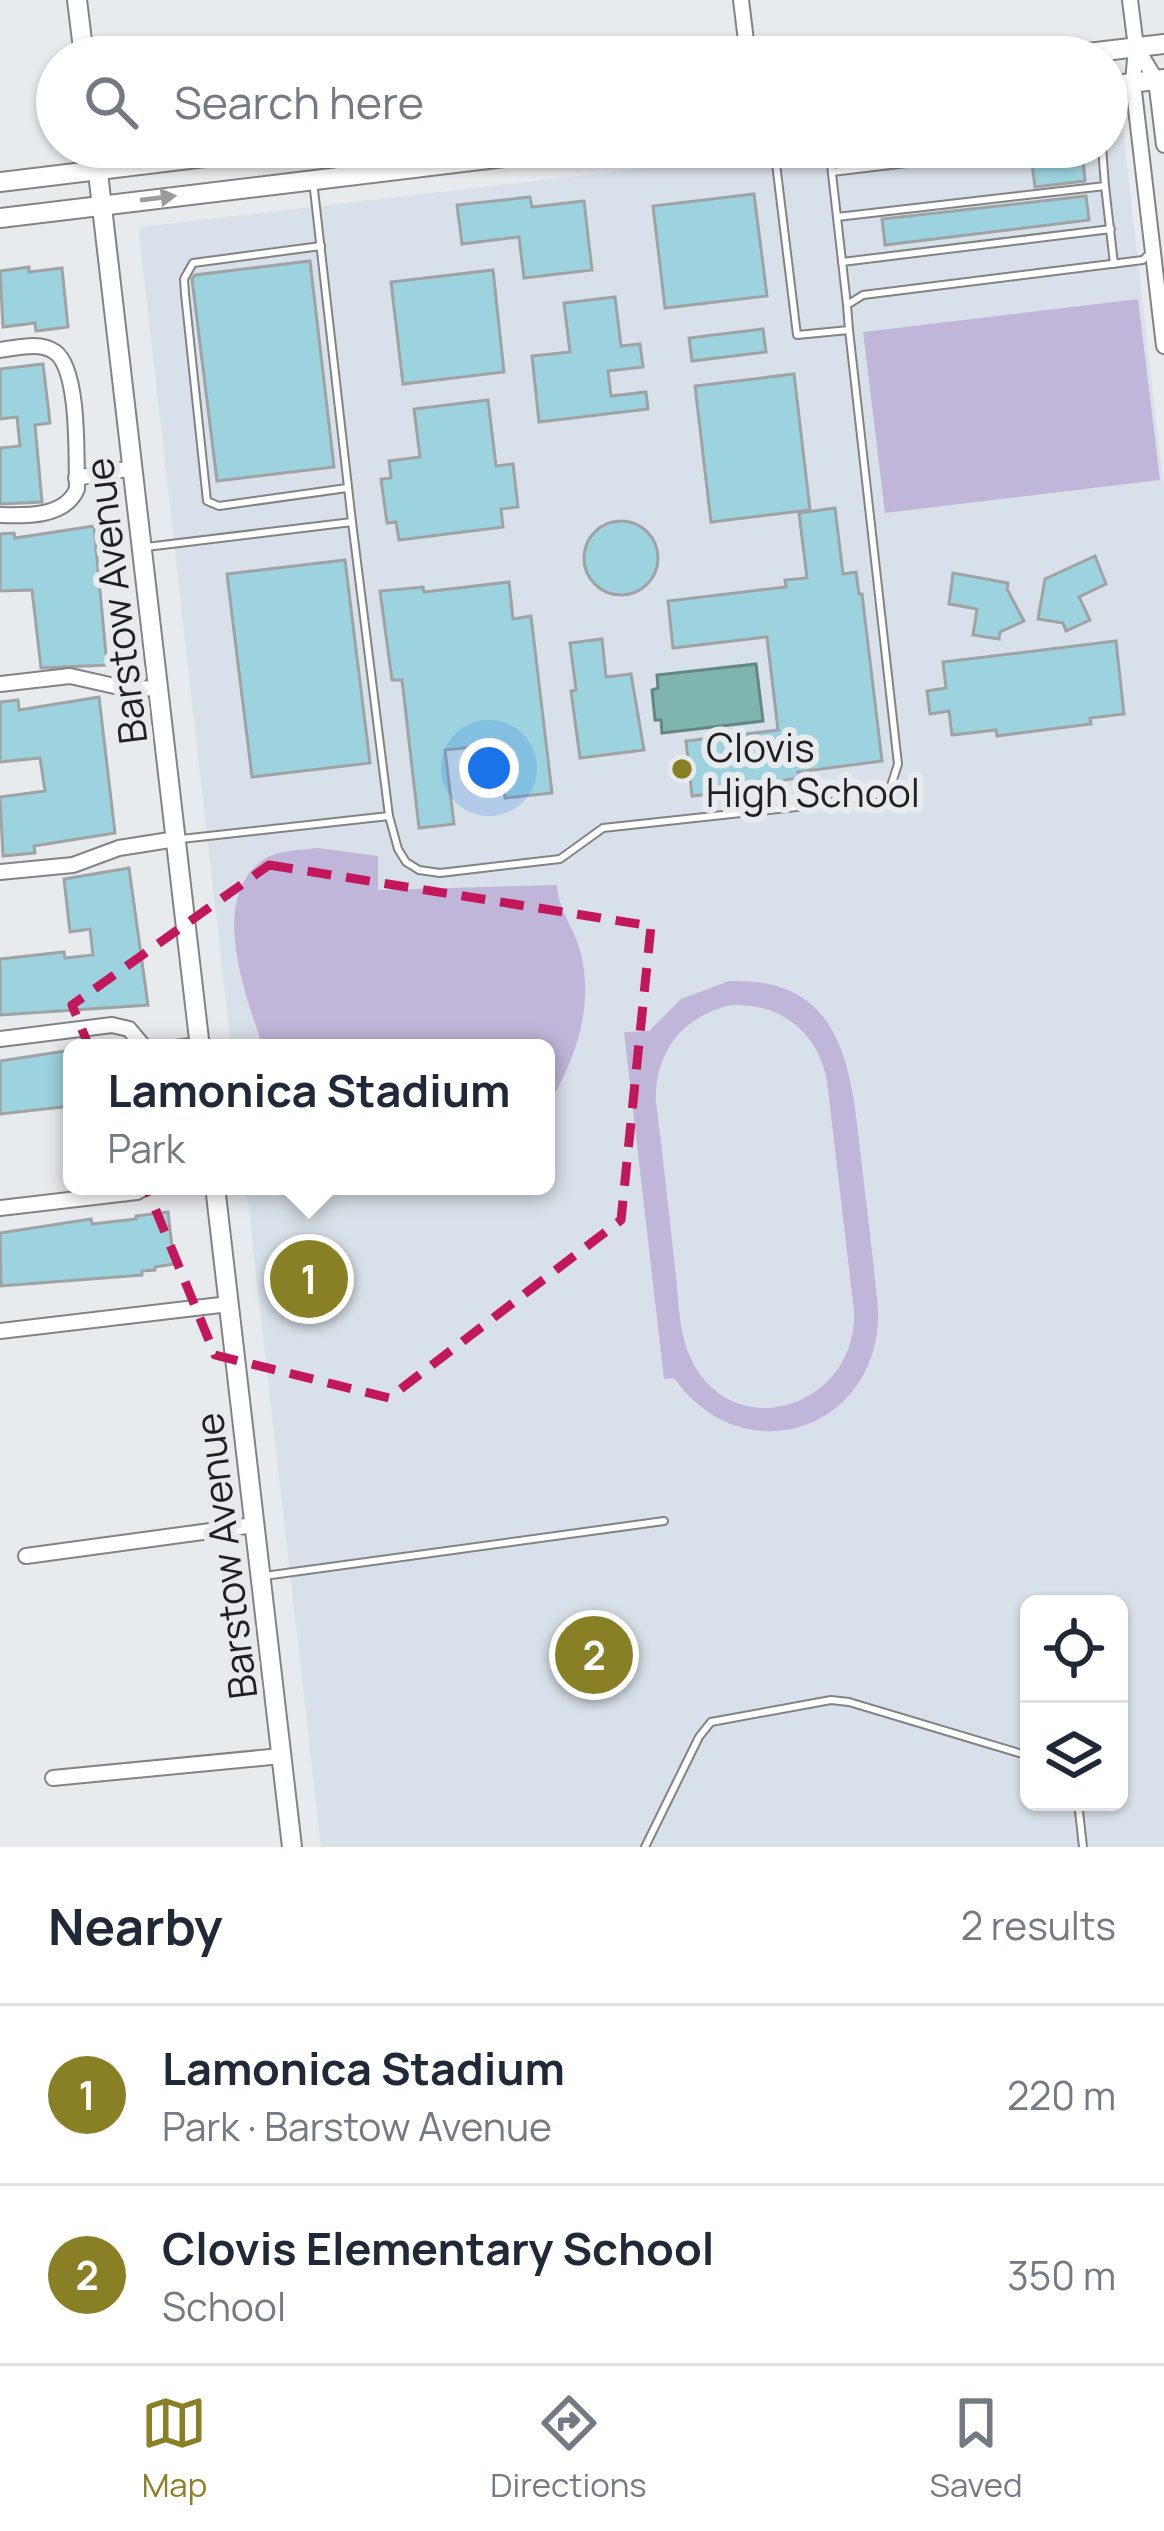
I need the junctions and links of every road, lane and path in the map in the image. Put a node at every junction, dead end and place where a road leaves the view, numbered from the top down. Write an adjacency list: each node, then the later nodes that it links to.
1 (77, 0): 4 (street)
2 (742, 0): 5 (street)
3 (1130, 0): 7 (street)
4 (81, 36)
5 (746, 36)
6 (1164, 44): 7 (street)
7 (1136, 47): 8 (street); 9 (street); 10 (street)
8 (1128, 48)
9 (1160, 80): 10 (street); 12 (street)
10 (1133, 83): 11 (street); 28 (street)
11 (1128, 84)
12 (1164, 146)
13 (115, 168): 19 (street)
14 (414, 168): 21 (street)
15 (777, 168): 33 (lane)
16 (832, 168): 20 (lane)
17 (865, 168): 20 (lane)
18 (1104, 168): 23 (lane)
19 (98, 170): 22 (street); 24 (street, Barstow Avenue)
20 (832, 172): 25 (lane)
21 (313, 180): 24 (street, one-way to 21); 29 (lane)
22 (0, 182)
23 (1105, 185): 25 (lane); 27 (lane)
24 (103, 204): 26 (street); 36 (street, Barstow Avenue)
25 (837, 217): 30 (lane)
26 (0, 218)
27 (1111, 230): 30 (lane); 31 (lane)
28 (1159, 245): 31 (lane); 34 (street)
29 (321, 246): 38 (lane); 38 (lane)
30 (842, 262): 32 (lane)
31 (1114, 264): 32 (lane)
32 (847, 305): 33 (lane)
33 (849, 330): 44 (lane)
34 (1164, 346)
35 (0, 350): 37 (street)
36 (133, 468): 37 (street); 41 (street, Barstow Avenue)
37 (76, 478): 39 (street)
38 (348, 488): 40 (lane)
39 (0, 515)
40 (352, 522): 41 (lane); 44 (lane)
41 (142, 547): 43 (street, Barstow Avenue)
42 (0, 684): 43 (street)
43 (158, 688): 45 (street, Barstow Avenue)
44 (389, 816): 45 (lane)
45 (176, 839): 46 (street); 49 (street, Barstow Avenue)
46 (0, 872)
47 (0, 1039): 48 (street)
48 (137, 1039)
49 (198, 1039)
50 (110, 1195): 52 (street)
51 (216, 1195): 53 (street, Barstow Avenue)
52 (0, 1208)
53 (229, 1304): 54 (street); 56 (street, Barstow Avenue)
54 (0, 1331)
55 (664, 1521): 58 (lane)
56 (254, 1525): 57 (street); 58 (street, Barstow Avenue)
57 (26, 1556)
58 (260, 1576): 60 (street, Barstow Avenue)
59 (1020, 1753): 64 (lane)
60 (281, 1756): 61 (street); 63 (street, Barstow Avenue)
61 (53, 1778)
62 (1079, 1811): 65 (lane)
63 (292, 1847)
64 (644, 1847)
65 (1083, 1847)

